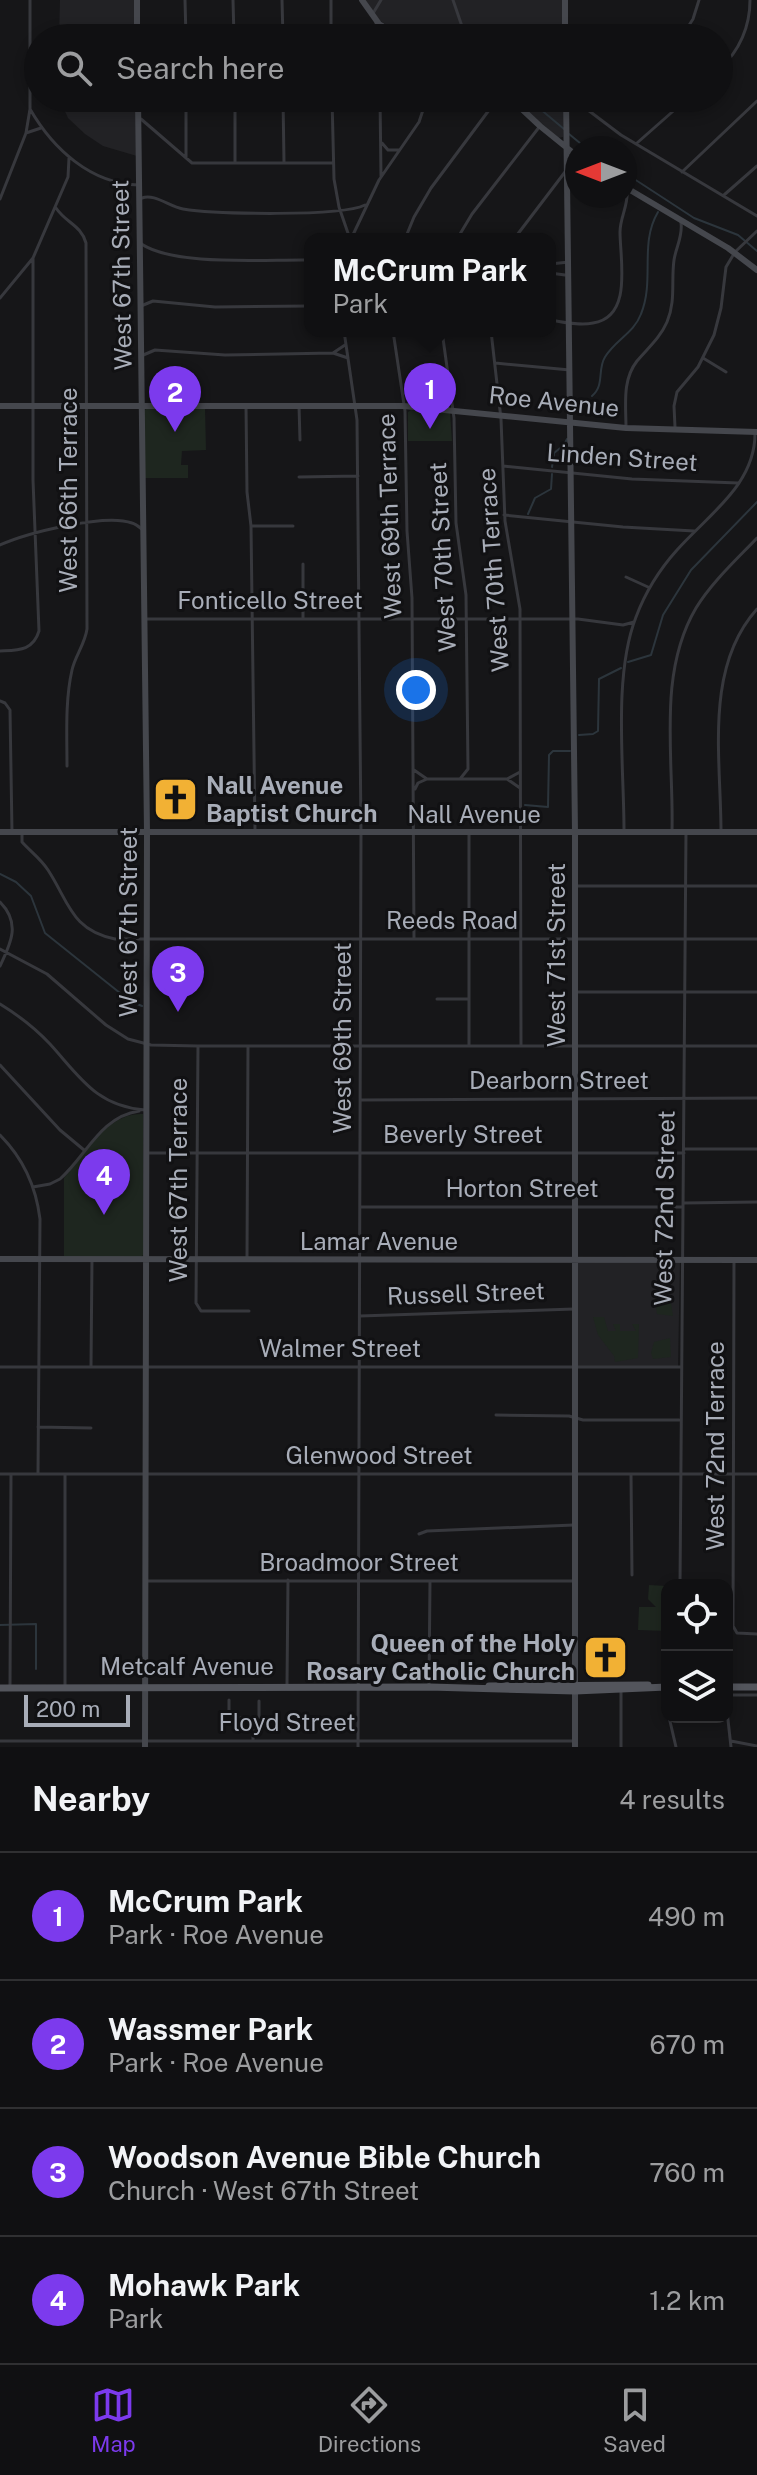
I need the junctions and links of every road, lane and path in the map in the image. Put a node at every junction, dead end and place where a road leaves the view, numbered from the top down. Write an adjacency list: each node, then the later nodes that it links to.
1 (30, 0): 14 (street)
2 (137, 0): 15 (street)
3 (185, 0): 16 (street)
4 (233, 0): 17 (street)
5 (282, 0): 18 (street)
6 (331, 0): 19 (street)
7 (362, 0): 13 (street)
8 (381, 0): 13 (street)
9 (453, 0): 22 (street)
10 (565, 0): 23 (street)
11 (699, 0): 24 (street)
12 (750, 0): 25 (street)
13 (374, 17): 20 (street); 21 (street)
14 (30, 24)
15 (137, 24)
16 (186, 24)
17 (234, 24)
18 (283, 24)
19 (331, 24)
20 (376, 24)
21 (383, 24)
22 (461, 24)
23 (565, 24)
24 (690, 24)
25 (733, 54)
26 (757, 101): 62 (street)
27 (30, 112): 46 (street)
28 (32, 112): 44 (street)
29 (138, 112): 41 (street, West 67th Street)
30 (186, 112): 52 (street)
31 (235, 112): 57 (street)
32 (283, 112): 58 (street)
33 (332, 112): 59 (street)
34 (380, 112): 49 (street)
35 (422, 112): 53 (street)
36 (489, 112): 87 (street)
37 (524, 112): 43 (street)
38 (569, 112): 47 (street, West 71st Street)
39 (587, 112): 48 (street)
40 (672, 112): 50 (street)
41 (138, 116): 42 (street); 45 (street, West 67th Street)
42 (148, 126): 45 (street); 54 (street)
43 (540, 126): 51 (street); 88 (street)
44 (41, 128): 46 (street); 55 (street)
45 (138, 131): 66 (street, West 67th Street)
46 (26, 133): 72 (street)
47 (567, 136)
48 (624, 136)
49 (381, 142): 53 (street); 64 (street)
50 (637, 144): 62 (street)
51 (565, 147)
52 (187, 148): 54 (street); 56 (street)
53 (399, 150): 64 (street)
54 (178, 152): 56 (street)
55 (69, 158): 60 (street); 65 (street)
56 (186, 160): 57 (street)
57 (235, 163): 58 (street)
58 (284, 163): 59 (street)
59 (332, 163): 78 (street)
60 (81, 165): 65 (street); 66 (street)
61 (757, 166): 71 (street)
62 (682, 172): 71 (street)
63 (565, 173): 67 (street)
64 (381, 176): 74 (street)
65 (68, 177): 75 (street)
66 (139, 186): 69 (street); 73 (street, West 67th Street)
67 (555, 186): 68 (street); 89 (street)
68 (565, 187)
69 (150, 196): 73 (street); 78 (street)
70 (638, 196): 82 (street)
71 (724, 196): 79 (street)
72 (0, 199)
73 (139, 201): 91 (street, West 67th Street)
74 (365, 205): 78 (street); 86 (street)
75 (56, 208): 80 (street); 81 (street, West 66th Terrace)
76 (568, 208): 97 (street, West 71st Street)
77 (625, 208): 110 (street)
78 (341, 212): 85 (street)
79 (757, 216)
80 (51, 220): 81 (street); 95 (street)
81 (67, 220): 128 (street, West 66th Terrace)
82 (681, 220): 83 (street); 90 (street)
83 (693, 228): 90 (street); 93 (street)
84 (757, 231): 93 (street)
85 (349, 233)
86 (353, 233)
87 (408, 233)
88 (461, 233)
89 (519, 233)
90 (682, 235): 136 (street)
91 (140, 243): 92 (street); 94 (street, West 67th Street)
92 (150, 250): 94 (street); 96 (street)
93 (735, 252): 99 (street); 121 (street)
94 (140, 256): 104 (street, West 67th Street)
95 (33, 258): 102 (street); 103 (street)
96 (304, 260)
97 (569, 262): 98 (street); 101 (street, West 71st Street)
98 (556, 263)
99 (757, 270)
100 (556, 274): 101 (street)
101 (569, 275): 110 (street, West 71st Street)
102 (23, 278): 103 (street); 105 (street)
103 (34, 286): 127 (street)
104 (141, 293): 106 (street); 107 (street, West 67th Street)
105 (0, 298)
106 (153, 301): 107 (street); 108 (street)
107 (141, 306): 115 (street, West 67th Street)
108 (304, 306)
109 (556, 321): 110 (street)
110 (570, 322): 123 (street, West 71st Street)
111 (344, 337): 116 (street, West 69th Street)
112 (394, 337): 132 (street, West 69th Terrace)
113 (443, 337): 133 (street, West 70th Street)
114 (492, 337): 122 (street, West 70th Terrace)
115 (141, 343): 117 (street); 119 (street, West 67th Street)
116 (345, 345): 118 (street); 120 (street, West 69th Street)
117 (155, 350): 118 (street); 119 (street)
118 (333, 353): 120 (street)
119 (141, 356): 125 (street, West 67th Street)
120 (348, 358): 131 (street, West 69th Street)
121 (703, 358): 124 (street); 137 (street)
122 (495, 363): 123 (street); 134 (street, West 70th Terrace)
123 (571, 370): 135 (street, West 71st Street)
124 (726, 372)
125 (142, 405): 128 (street, Roe Avenue); 129 (street, Roe Avenue); 145 (street, West 67th Street)
126 (0, 406): 127 (street, Roe Avenue)
127 (33, 406): 128 (street, Roe Avenue); 154 (street)
128 (86, 406): 148 (street, West 66th Terrace)
129 (246, 406): 130 (street, Roe Avenue); 150 (street)
130 (299, 406): 131 (street, Roe Avenue); 139 (street)
131 (356, 406): 132 (street, Roe Avenue); 142 (street, West 69th Street)
132 (404, 406): 133 (street, Roe Avenue); 165 (street, West 69th Terrace)
133 (452, 409): 134 (street, Roe Avenue); 166 (street, West 70th Street)
134 (500, 414): 135 (street, Roe Avenue); 140 (street, West 70th Terrace)
135 (571, 422): 136 (street, Roe Avenue); 141 (street, West 71st Street)
136 (626, 428): 137 (street, Roe Avenue)
137 (675, 431): 138 (street, Roe Avenue)
138 (756, 432): 144 (street)
139 (300, 440)
140 (503, 466): 141 (street, Linden Street); 146 (street, West 70th Terrace)
141 (572, 474): 144 (street, Linden Street); 149 (street, West 71st Street)
142 (358, 476): 143 (street); 164 (street, West 69th Street)
143 (299, 477)
144 (739, 484): 153 (street)
145 (143, 514): 147 (street); 152 (street, West 67th Street)
146 (504, 515): 149 (street); 167 (street, West 70th Terrace)
147 (131, 522): 148 (street); 152 (street)
148 (87, 523): 154 (street); 174 (street, West 66th Terrace)
149 (572, 523): 153 (street); 168 (street, West 71st Street)
150 (251, 526): 151 (street); 162 (street)
151 (293, 526)
152 (144, 530): 161 (street, West 67th Street)
153 (694, 531): 159 (street)
154 (34, 532): 156 (street); 172 (street)
155 (757, 538): 191 (street)
156 (0, 545)
157 (303, 564): 163 (street)
158 (626, 577): 159 (street)
159 (649, 588): 169 (street)
160 (757, 609): 193 (street)
161 (145, 619): 162 (street, Fonticello Street); 187 (street, West 67th Street)
162 (252, 619): 163 (street, Fonticello Street); 188 (street)
163 (303, 619): 164 (street, Fonticello Street)
164 (359, 619): 165 (street, Fonticello Street); 195 (street, West 69th Street)
165 (413, 619): 166 (street, Fonticello Street); 176 (street, West 69th Terrace)
166 (464, 619): 167 (street, Fonticello Street); 175 (street, West 70th Street)
167 (518, 619): 168 (street, Fonticello Street); 177 (street, West 70th Terrace)
168 (573, 619): 170 (street, Fonticello Street); 189 (street, West 71st Street)
169 (634, 622): 170 (street, Fonticello Street); 171 (street)
170 (623, 625): 171 (street)
171 (630, 634): 190 (street)
172 (0, 651)
173 (0, 701): 185 (street)
174 (67, 766)
175 (468, 769): 179 (street); 180 (street)
176 (414, 770): 178 (street); 183 (street, West 69th Terrace)
177 (521, 771): 181 (street); 182 (street, West 70th Terrace)
178 (427, 779): 179 (street); 183 (street)
179 (460, 779): 180 (street)
180 (475, 779): 181 (street)
181 (507, 779): 182 (street)
182 (521, 789): 198 (street, West 70th Terrace)
183 (414, 791): 196 (street, West 69th Terrace)
184 (0, 832): 185 (street, Nall Avenue)
185 (12, 832): 186 (street, Nall Avenue)
186 (22, 832): 187 (street, Nall Avenue); 209 (street, Reeds Road)
187 (147, 832): 188 (street, Nall Avenue); 209 (street, West 67th Street)
188 (255, 832): 195 (street, Nall Avenue)
189 (575, 832): 190 (street, Nall Avenue); 198 (street, Nall Avenue); 199 (street, West 71st Street)
190 (624, 832): 191 (street, Nall Avenue)
191 (672, 832): 192 (street, Nall Avenue)
192 (686, 832): 193 (street, Nall Avenue); 200 (street, West 72nd Street)
193 (721, 832): 194 (street, Nall Avenue)
194 (757, 832)
195 (361, 833): 196 (street, Nall Avenue); 210 (street, West 69th Street)
196 (415, 833): 197 (street, Nall Avenue); 203 (street, West 69th Terrace)
197 (469, 833): 198 (street, Nall Avenue); 204 (street)
198 (522, 833): 205 (street, West 70th Terrace)
199 (575, 886): 200 (street); 206 (street, West 71st Street)
200 (686, 886): 201 (street); 207 (street, West 72nd Street)
201 (757, 886)
202 (0, 902): 212 (street)
203 (414, 939): 204 (street, Reeds Road); 210 (street, Reeds Road)
204 (468, 939): 205 (street, Reeds Road); 218 (street)
205 (521, 939): 206 (street, Reeds Road); 225 (street, West 70th Terrace)
206 (575, 939): 207 (street, Reeds Road); 214 (street, West 71st Street)
207 (686, 939): 208 (street, Reeds Road); 215 (street, West 72nd Street)
208 (757, 939)
209 (147, 940): 210 (street, Reeds Road); 220 (street, West 67th Street)
210 (361, 940): 223 (street, West 69th Street)
211 (0, 949): 212 (street)
212 (7, 952): 213 (street); 220 (street)
213 (0, 966)
214 (575, 992): 215 (street); 226 (street, West 71st Street)
215 (685, 992): 216 (street); 227 (street, West 72nd Street)
216 (757, 992)
217 (437, 999): 218 (street)
218 (469, 999): 224 (street)
219 (0, 1004): 234 (street)
220 (147, 1044): 221 (street); 235 (street, West 67th Street)
221 (198, 1046): 222 (street); 242 (street, West 67th Terrace)
222 (248, 1046): 223 (street); 243 (street)
223 (361, 1046): 224 (street); 232 (street, West 69th Street)
224 (469, 1046): 225 (street)
225 (521, 1046): 226 (street)
226 (575, 1046): 227 (street); 233 (street, West 71st Street)
227 (685, 1046): 228 (street); 231 (street, West 72nd Street)
228 (757, 1046)
229 (0, 1065): 239 (street)
230 (757, 1098): 231 (street, Dearborn Street)
231 (684, 1099): 233 (street, Dearborn Street); 240 (street, West 72nd Street)
232 (361, 1100): 233 (street, Dearborn Street); 244 (street, West 69th Street)
233 (575, 1100): 245 (street, West 71st Street)
234 (121, 1107): 235 (street); 236 (street)
235 (147, 1110): 236 (street); 241 (street, West 67th Street)
236 (121, 1115): 239 (street)
237 (0, 1135): 246 (street)
238 (757, 1149): 240 (street, Beverly Street)
239 (85, 1151): 246 (street)
240 (684, 1151): 245 (street, Beverly Street); 248 (street, West 72nd Street)
241 (147, 1153): 242 (street, Beverly Street); 254 (street, West 67th Street)
242 (197, 1153): 243 (street, Beverly Street); 255 (street, West 67th Terrace)
243 (247, 1153): 244 (street, Beverly Street); 256 (street)
244 (361, 1153): 245 (street, Beverly Street); 249 (street, West 69th Street)
245 (575, 1153): 250 (street, West 71st Street)
246 (33, 1187): 252 (street)
247 (757, 1202): 248 (street, Horton Street)
248 (684, 1205): 250 (street, Horton Street); 259 (street, West 72nd Street)
249 (360, 1207): 250 (street, Horton Street); 257 (street, West 69th Street)
250 (574, 1207): 258 (street, West 71st Street)
251 (0, 1259): 252 (street, Lamar Avenue)
252 (40, 1259): 253 (street, Lamar Avenue); 266 (street)
253 (92, 1259): 254 (street, Lamar Avenue); 267 (street)
254 (146, 1260): 255 (street, Lamar Avenue); 268 (street, West 67th Street)
255 (196, 1260): 256 (street, Lamar Avenue); 263 (street, West 67th Terrace)
256 (247, 1260): 257 (street, Lamar Avenue)
257 (360, 1260): 258 (street, Lamar Avenue); 264 (street, West 69th Street)
258 (574, 1260): 259 (street, Lamar Avenue); 262 (street, West 71st Street)
259 (683, 1260): 260 (street, Lamar Avenue); 271 (street, West 72nd Street)
260 (734, 1260): 261 (street, Lamar Avenue); 286 (street, West 72nd Terrace)
261 (757, 1260)
262 (574, 1309): 264 (street, Russell Street); 270 (street, West 71st Street)
263 (249, 1311)
264 (360, 1316): 269 (street, West 69th Street)
265 (0, 1367): 266 (street, Walmer Street)
266 (38, 1367): 267 (street, Walmer Street); 275 (street)
267 (91, 1367): 268 (street, Walmer Street)
268 (146, 1367): 269 (street, Walmer Street); 283 (street, West 67th Street)
269 (359, 1367): 270 (street, Walmer Street); 277 (street, West 69th Street)
270 (574, 1367): 271 (street, Walmer Street); 273 (street, West 71st Street)
271 (680, 1367): 274 (street, West 72nd Street)
272 (496, 1415): 273 (street)
273 (574, 1418): 274 (street); 278 (street, West 71st Street)
274 (680, 1420): 285 (street, West 72nd Street)
275 (38, 1427): 276 (street); 281 (street)
276 (91, 1428)
277 (359, 1473): 278 (street, Glenwood Street); 283 (street, Glenwood Street); 294 (street, West 69th Street)
278 (574, 1473): 284 (street, Glenwood Street); 288 (street, West 71st Street)
279 (0, 1474): 280 (street, Glenwood Street)
280 (11, 1474): 281 (street, Glenwood Street); 307 (street)
281 (38, 1474): 282 (street, Glenwood Street)
282 (65, 1474): 283 (street, Glenwood Street); 308 (street)
283 (146, 1474): 293 (street, West 67th Street)
284 (631, 1474): 285 (street, Glenwood Street); 290 (street)
285 (680, 1474): 286 (street, Glenwood Street); 291 (street, West 72nd Street)
286 (734, 1474): 287 (street, Glenwood Street); 297 (street, West 72nd Terrace)
287 (757, 1474)
288 (574, 1525): 289 (street); 296 (street, West 71st Street)
289 (419, 1534)
290 (632, 1575)
291 (680, 1579)
292 (288, 1580): 293 (street, Broadmoor Street); 294 (street, Broadmoor Street); 299 (street)
293 (145, 1581): 298 (street, West 67th Street)
294 (359, 1581): 295 (street, Broadmoor Street); 300 (street, West 69th Street)
295 (430, 1581): 296 (street, Broadmoor Street); 301 (street)
296 (574, 1581): 309 (street, West 71st Street)
297 (757, 1634)
298 (145, 1687): 299 (main road, Metcalf Avenue); 308 (main road, Metcalf Avenue); 322 (street, West 67th Street)
299 (287, 1687): 300 (main road, Metcalf Avenue)
300 (358, 1687): 301 (main road, Metcalf Avenue); 320 (street, West 69th Street)
301 (429, 1687): 309 (main road, Metcalf Avenue)
302 (661, 1687): 309 (main road, Metcalf Avenue)
303 (661, 1687): 310 (main road, Metcalf Avenue)
304 (733, 1687): 305 (main road)
305 (757, 1687)
306 (0, 1688): 307 (main road, Metcalf Avenue)
307 (10, 1688): 308 (main road, Metcalf Avenue)
308 (65, 1688)
309 (573, 1688): 310 (main road, Metcalf Avenue); 323 (street, West 71st Street)
310 (621, 1690): 326 (street)
311 (733, 1695): 312 (street)
312 (757, 1695)
313 (229, 1700): 315 (street)
314 (259, 1701): 315 (street)
315 (253, 1718): 319 (street)
316 (670, 1723): 327 (street)
317 (729, 1723): 321 (street)
318 (0, 1741): 322 (street, Floyd Street)
319 (253, 1741): 320 (street, Floyd Street); 322 (street, Floyd Street)
320 (358, 1741): 323 (street, Floyd Street); 325 (street, West 69th Street)
321 (731, 1741): 324 (street); 328 (street)
322 (145, 1744)
323 (573, 1744)
324 (757, 1746)
325 (358, 1747)
326 (621, 1747)
327 (676, 1747)
328 (731, 1747)

